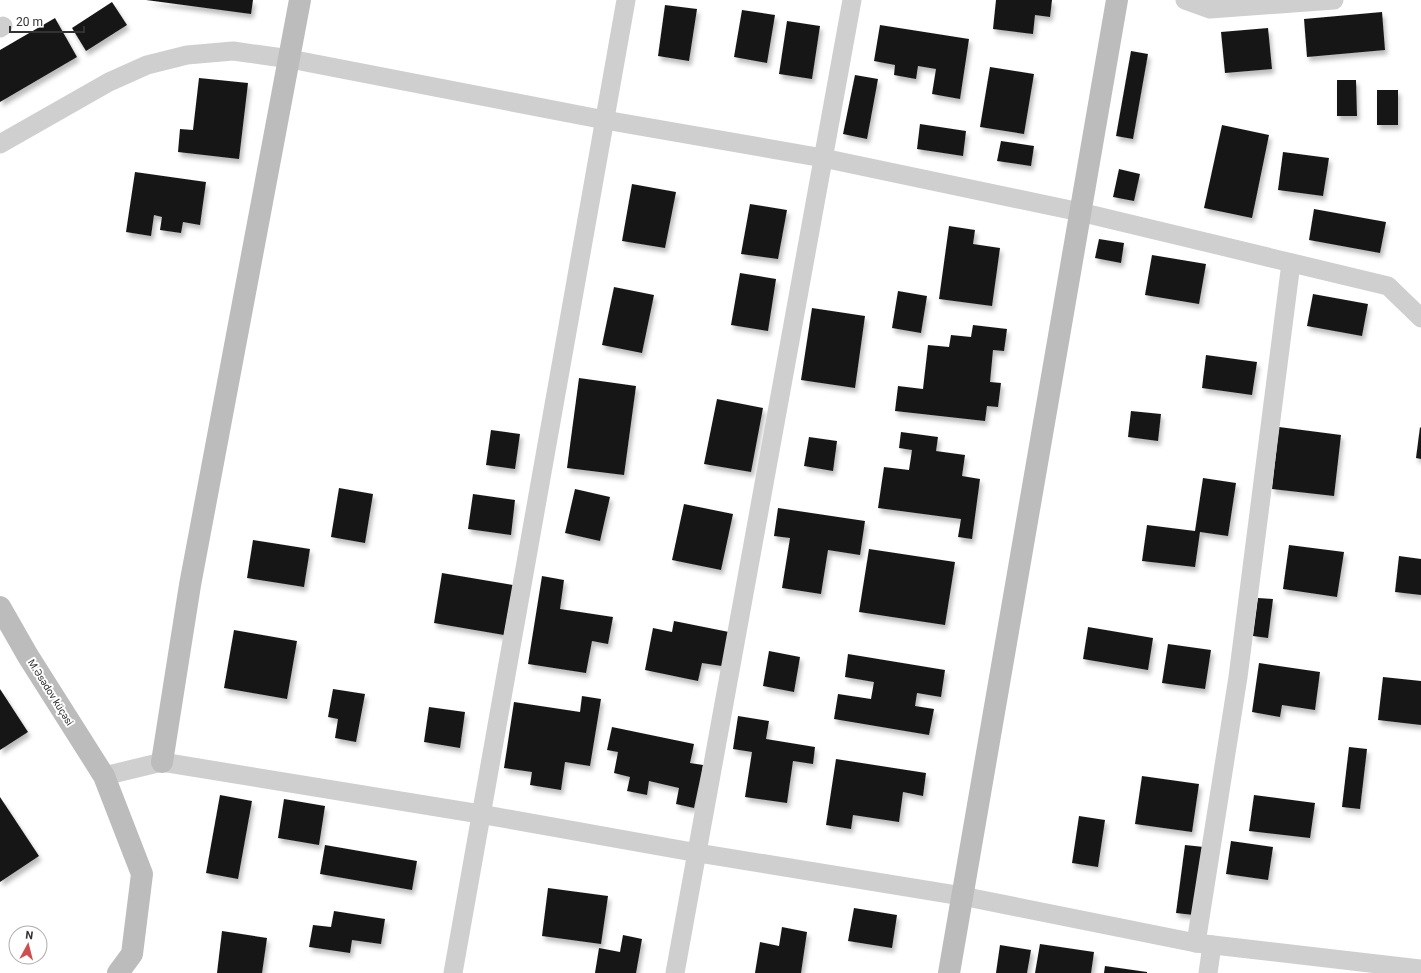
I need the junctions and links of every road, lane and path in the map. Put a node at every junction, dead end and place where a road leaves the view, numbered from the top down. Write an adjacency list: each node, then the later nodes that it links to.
1 (300, 0): 7 (street)
2 (626, 0): 8 (street)
3 (852, 0): 10 (street)
4 (1117, 0): 11 (street)
5 (1185, 0): 6 (street)
6 (1334, 0)
7 (290, 59): 8 (street); 9 (street); 15 (street)
8 (605, 120): 10 (street); 17 (street)
9 (0, 144)
10 (823, 158): 11 (street); 18 (street)
11 (1080, 212): 12 (street); 19 (street)
12 (1291, 263): 13 (street); 20 (street)
13 (1421, 318)
14 (0, 607): 16 (street, M.Əsədov küçəsi)
15 (162, 762): 16 (street); 17 (street)
16 (104, 776): 22 (street, M.Əsədov küçəsi)
17 (480, 814): 18 (street); 23 (street)
18 (698, 853): 19 (street); 24 (street)
19 (962, 896): 20 (street); 25 (street)
20 (1204, 944): 21 (street); 26 (street)
21 (1421, 969)
22 (118, 973)
23 (453, 973)
24 (675, 973)
25 (949, 973)
26 (1208, 973)

